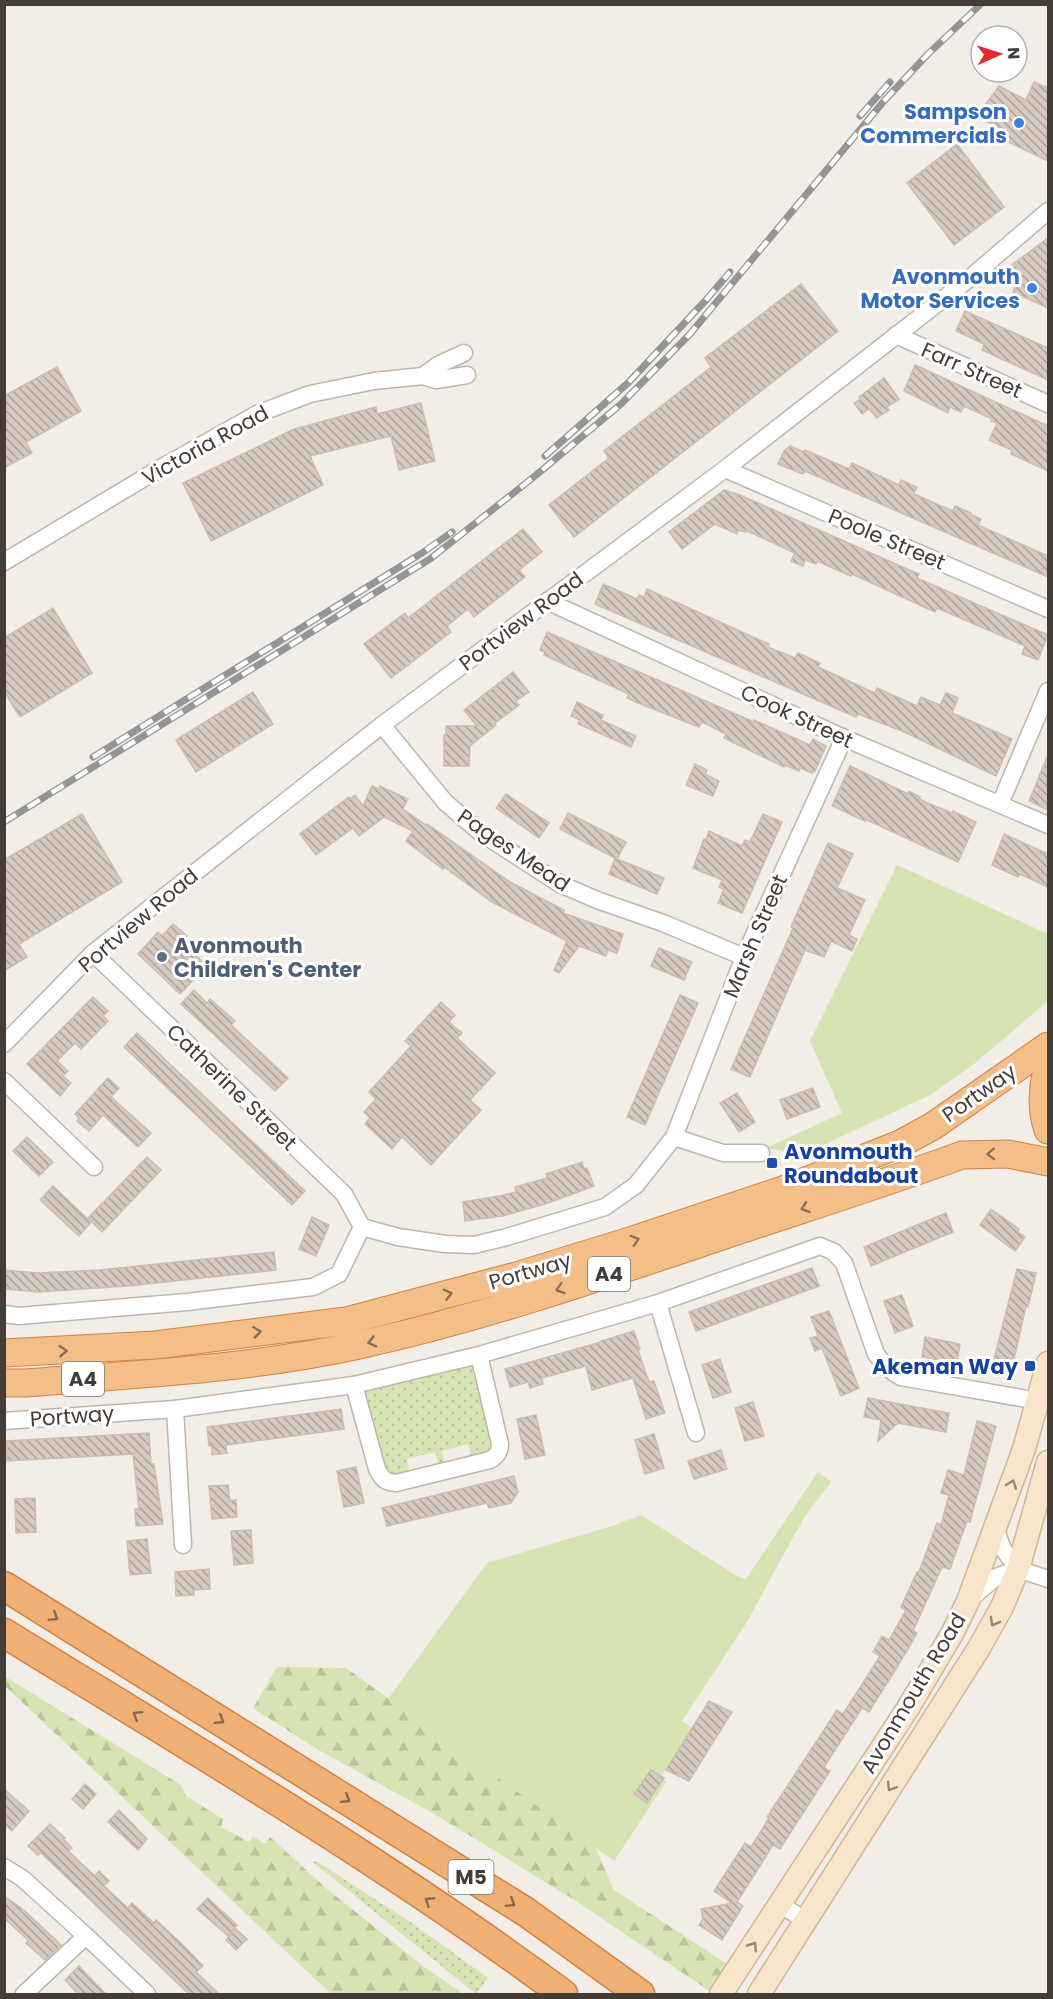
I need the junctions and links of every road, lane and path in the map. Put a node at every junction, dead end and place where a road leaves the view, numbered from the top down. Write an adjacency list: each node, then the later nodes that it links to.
1 (1048, 211): 2 (street, Portview Road)
2 (896, 336): 6 (street, Farr Street); 7 (street, Portview Road)
3 (464, 353): 5 (street, Victoria Road)
4 (467, 375): 5 (street, Victoria Road)
5 (423, 376): 8 (street, Victoria Road)
6 (1048, 404)
7 (725, 469): 9 (street, Portview Road); 10 (street, Poole Street)
8 (4, 562)
9 (548, 601): 12 (street, Portview Road); 13 (street, Cook Street)
10 (1048, 609)
11 (1048, 691): 14 (street)
12 (382, 725): 16 (street, Portview Road); 17 (street, Pages Mead)
13 (844, 738): 14 (street, Cook Street); 17 (street, Marsh Street)
14 (1000, 804): 15 (street, Cook Street)
15 (1048, 825)
16 (93, 953): 18 (street, Portview Road); 27 (street, Catherine Street)
17 (744, 957): 23 (street, Marsh Street)
18 (4, 1044)
19 (1048, 1046): 30 (highway, Portway / A4, one-way to 19)
20 (1048, 1068): 22 (highway)
21 (4, 1081): 26 (street)
22 (1048, 1130)
23 (675, 1137): 24 (street); 27 (street, Portway)
24 (761, 1153)
25 (1048, 1162): 33 (highway, Portway / A4, one-way to 33)
26 (94, 1167)
27 (362, 1227): 29 (street)
28 (658, 1303): 31 (street, Portway); 35 (street, Portway); 38 (street)
29 (4, 1314)
30 (4, 1353)
31 (479, 1354): 34 (street, Portway); 34 (street)
32 (1048, 1363): 35 (main road, Avonmouth Road)
33 (4, 1383)
34 (354, 1385): 36 (street, Portway)
35 (1038, 1401): 40 (main road, Avonmouth Road, one-way to 35)
36 (175, 1409): 37 (street, Portway); 41 (street)
37 (4, 1421)
38 (696, 1433)
39 (1048, 1462): 42 (main road, Avonmouth Road)
40 (995, 1528): 42 (street); 45 (main road, Avonmouth Road)
41 (183, 1545)
42 (1018, 1569): 43 (street); 45 (street); 49 (main road, Avonmouth Road, one-way to 49)
43 (1048, 1579)
44 (4, 1586): 54 (highway, M5, one-way to 54)
45 (968, 1601): 48 (main road, Avonmouth Road)
46 (4, 1633): 53 (highway, M5, one-way to 46)
47 (4, 1867): 50 (street)
48 (780, 1904): 49 (street); 55 (main road, Avonmouth Road, one-way to 48)
49 (806, 1921): 56 (main road, Avonmouth Road)
50 (86, 1936): 51 (street); 52 (street)
51 (24, 1995)
52 (147, 1995)
53 (563, 1995)
54 (640, 1995)
55 (721, 1995)
56 (759, 1995)

